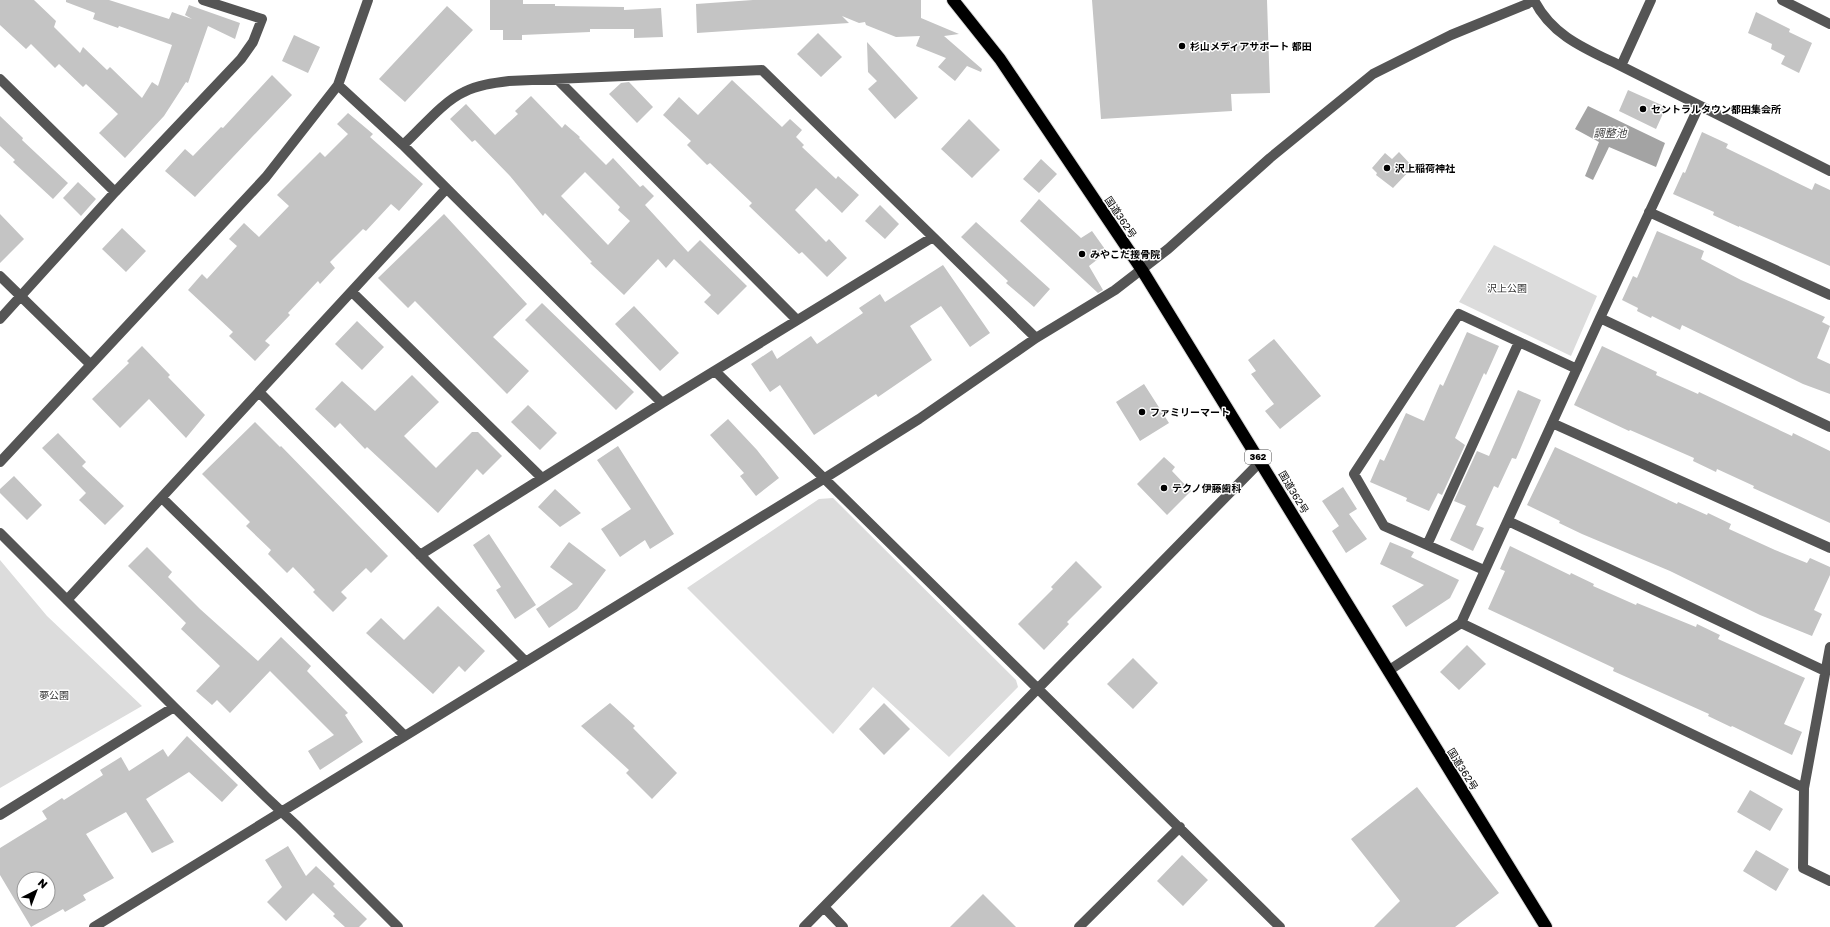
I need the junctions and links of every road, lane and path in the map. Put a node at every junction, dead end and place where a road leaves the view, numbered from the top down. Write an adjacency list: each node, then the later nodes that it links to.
1 (202, 0): 16 (street)
2 (368, 0): 11 (street)
3 (953, 0): 19 (highway, 国道362号 / 362)
4 (1533, 0): 8 (street); 19 (street)
5 (1651, 0): 8 (street)
6 (1782, 0): 7 (street)
7 (1830, 24)
8 (1621, 66): 12 (street)
9 (0, 79): 16 (street)
10 (558, 79): 13 (street); 18 (street); 26 (street)
11 (338, 85): 13 (street); 29 (street)
12 (1699, 106): 14 (street); 17 (street)
13 (403, 145): 15 (street)
14 (1830, 171)
15 (446, 189): 21 (street); 33 (street)
16 (115, 192): 23 (street)
17 (1649, 212): 22 (street); 24 (street)
18 (933, 237): 26 (street); 27 (street)
19 (1142, 270): 27 (street); 36 (highway, 国道362号 / 362)
20 (0, 276): 23 (street)
21 (352, 292): 32 (street); 38 (street)
22 (1830, 295)
23 (21, 297): 25 (street); 29 (street)
24 (1600, 318): 30 (street); 35 (street)
25 (0, 319)
26 (797, 320): 31 (street)
27 (1036, 338): 39 (street)
28 (1519, 342): 30 (street); 43 (street); 43 (street)
29 (90, 364): 37 (street)
30 (1577, 369): 34 (street)
31 (716, 371): 33 (street); 39 (street)
32 (259, 392): 40 (street); 45 (street)
33 (662, 402): 38 (street)
34 (1552, 423): 41 (street); 44 (street)
35 (1830, 427)
36 (1261, 461): 51 (highway, 国道362号 / 362); 53 (street)
37 (0, 462)
38 (542, 478): 45 (street)
39 (825, 478): 50 (street); 53 (street)
40 (162, 498): 47 (street); 55 (street)
41 (1508, 521): 46 (street); 52 (street)
42 (0, 533): 47 (street)
43 (1427, 545): 46 (street)
44 (1830, 548)
45 (420, 555): 50 (street)
46 (1484, 570): 48 (street)
47 (67, 600): 54 (street)
48 (1461, 624): 51 (street); 56 (street)
49 (1830, 647): 52 (street)
50 (525, 661): 55 (street)
51 (1388, 670): 68 (highway, 国道362号 / 362)
52 (1825, 671): 56 (street)
53 (1037, 688): 59 (street); 61 (street)
54 (174, 707): 57 (street); 58 (street)
55 (404, 735): 57 (street)
56 (1804, 788): 60 (street)
57 (282, 812): 62 (street); 63 (street)
58 (1, 813)
59 (1180, 827): 66 (street); 67 (street)
60 (1830, 881)
61 (824, 907): 64 (street); 65 (street)
62 (94, 927)
63 (398, 927)
64 (804, 927)
65 (843, 927)
66 (1079, 927)
67 (1280, 927)
68 (1546, 927)

